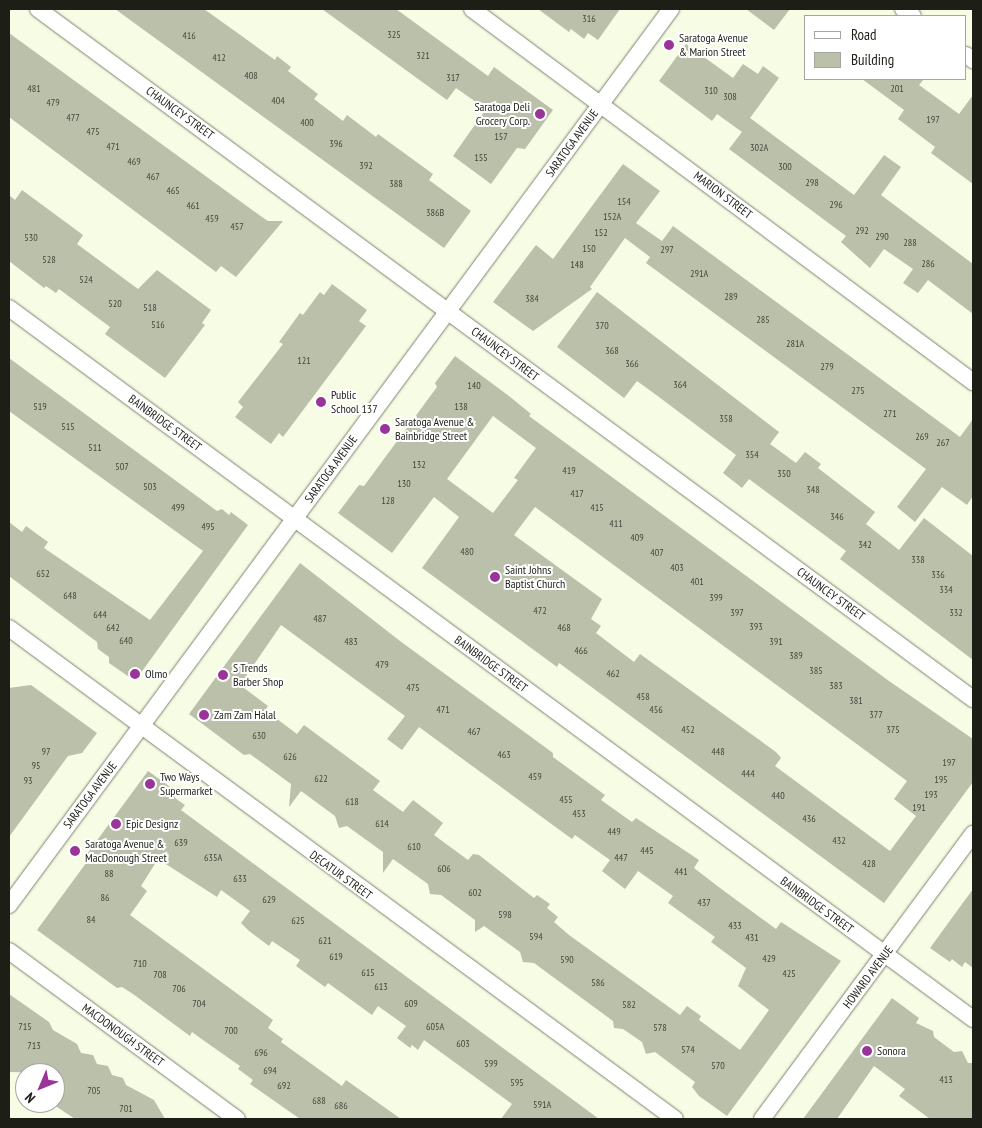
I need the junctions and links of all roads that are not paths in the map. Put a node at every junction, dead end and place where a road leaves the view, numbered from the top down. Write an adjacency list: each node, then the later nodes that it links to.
1 (38, 9): 6 (street, CHAUNCEY STREET)
2 (472, 9): 4 (street, MARION STREET)
3 (671, 9): 4 (street, SARATOGA AVENUE)
4 (601, 104): 6 (street, SARATOGA AVENUE); 7 (street, MARION STREET)
5 (9, 308): 8 (street, BAINBRIDGE STREET)
6 (447, 311): 8 (street, SARATOGA AVENUE); 10 (street, CHAUNCEY STREET)
7 (973, 382)
8 (294, 518): 11 (street, SARATOGA AVENUE); 15 (street, BAINBRIDGE STREET)
9 (9, 628): 11 (street, DECATUR STREET)
10 (973, 699)
11 (141, 726): 13 (street, SARATOGA AVENUE); 18 (street, DECATUR STREET)
12 (973, 834): 15 (street, HOWARD AVENUE)
13 (9, 905)
14 (9, 951): 17 (street, MACDONOUGH STREET)
15 (885, 954): 16 (street, BAINBRIDGE STREET); 19 (street, HOWARD AVENUE)
16 (973, 1019)
17 (237, 1119)
18 (675, 1119)
19 (762, 1119)

